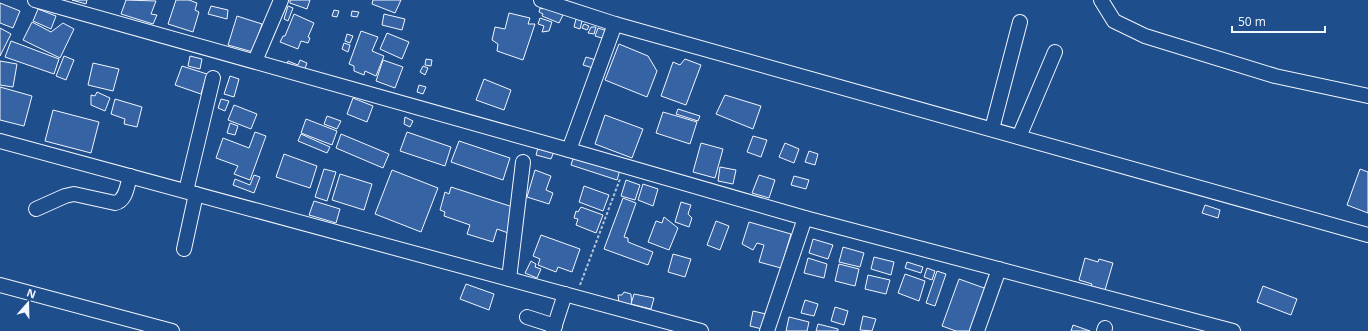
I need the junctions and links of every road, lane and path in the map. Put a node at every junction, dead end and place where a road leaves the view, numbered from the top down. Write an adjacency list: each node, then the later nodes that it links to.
1 (35, 0): 8 (street)
2 (281, 0): 8 (street)
3 (541, 0): 6 (street)
4 (1101, 0): 10 (street)
5 (1020, 22): 11 (street)
6 (616, 24): 11 (street); 14 (street)
7 (1055, 52): 12 (street)
8 (255, 61): 14 (street)
9 (213, 78): 18 (street)
10 (1368, 96)
11 (992, 129): 12 (street)
12 (1019, 137): 21 (street)
13 (0, 141): 17 (street)
14 (569, 150): 16 (street)
15 (523, 162): 24 (street)
16 (625, 166): 20 (street); 26 (path)
17 (130, 176): 18 (street); 19 (street)
18 (191, 193): 22 (street); 24 (street)
19 (36, 209)
20 (805, 218): 23 (street); 31 (street)
21 (1368, 235)
22 (184, 249)
23 (999, 269): 32 (street); 33 (street)
24 (509, 279): 26 (street)
25 (0, 285): 30 (street)
26 (570, 296): 28 (street); 29 (street)
27 (527, 317): 28 (street)
28 (554, 329)
29 (696, 330)
30 (172, 331)
31 (767, 331)
32 (977, 331)
33 (1233, 331)

